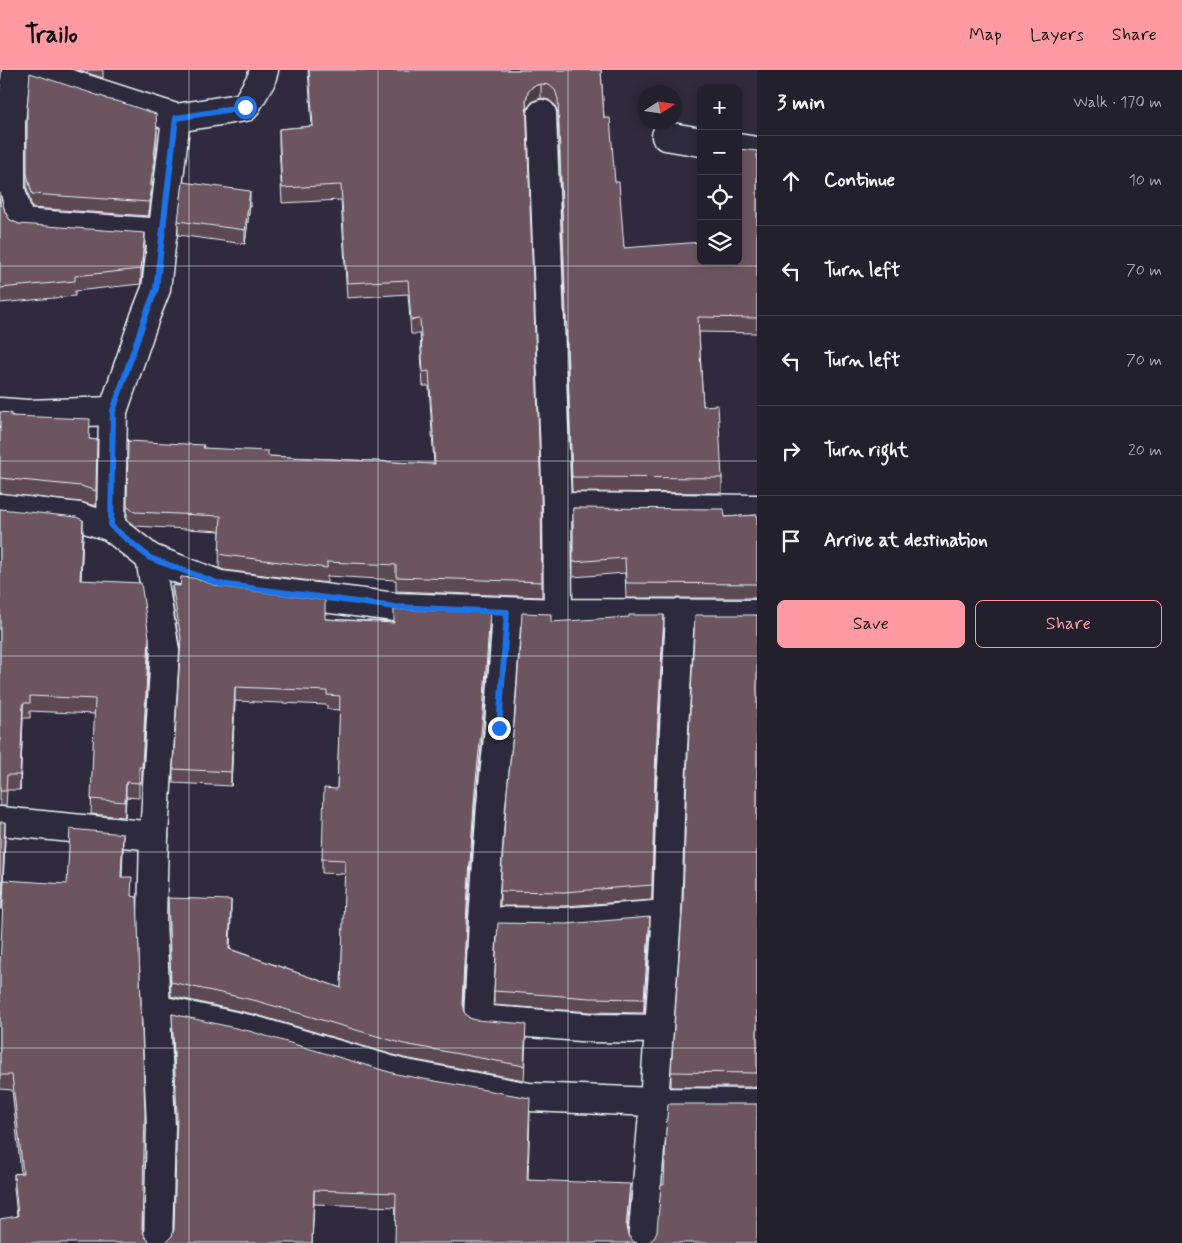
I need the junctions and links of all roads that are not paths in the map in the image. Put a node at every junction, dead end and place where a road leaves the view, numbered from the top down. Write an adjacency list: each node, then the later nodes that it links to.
1 (16, 70): 10 (street)
2 (27, 70): 5 (street)
3 (264, 70): 5 (street)
4 (542, 114): 13 (street)
5 (176, 118): 10 (street)
6 (666, 136): 7 (street)
7 (697, 141)
8 (742, 149): 9 (street)
9 (757, 151)
10 (162, 233): 11 (street)
11 (113, 411): 12 (street); 16 (street)
12 (0, 412)
13 (558, 507): 15 (street); 19 (street)
14 (0, 508): 16 (street)
15 (757, 509)
16 (111, 526): 17 (street)
17 (150, 558): 18 (street); 23 (street)
18 (507, 612): 19 (street); 25 (street)
19 (558, 614): 20 (street)
20 (680, 614): 21 (street); 24 (street)
21 (757, 614)
22 (0, 821): 23 (street)
23 (154, 836): 26 (street)
24 (667, 914): 25 (street); 27 (street)
25 (483, 921): 27 (street)
26 (155, 1009): 28 (street); 30 (street)
27 (659, 1029): 28 (street)
28 (654, 1102): 29 (street); 31 (street)
29 (757, 1103)
30 (158, 1243)
31 (642, 1243)

